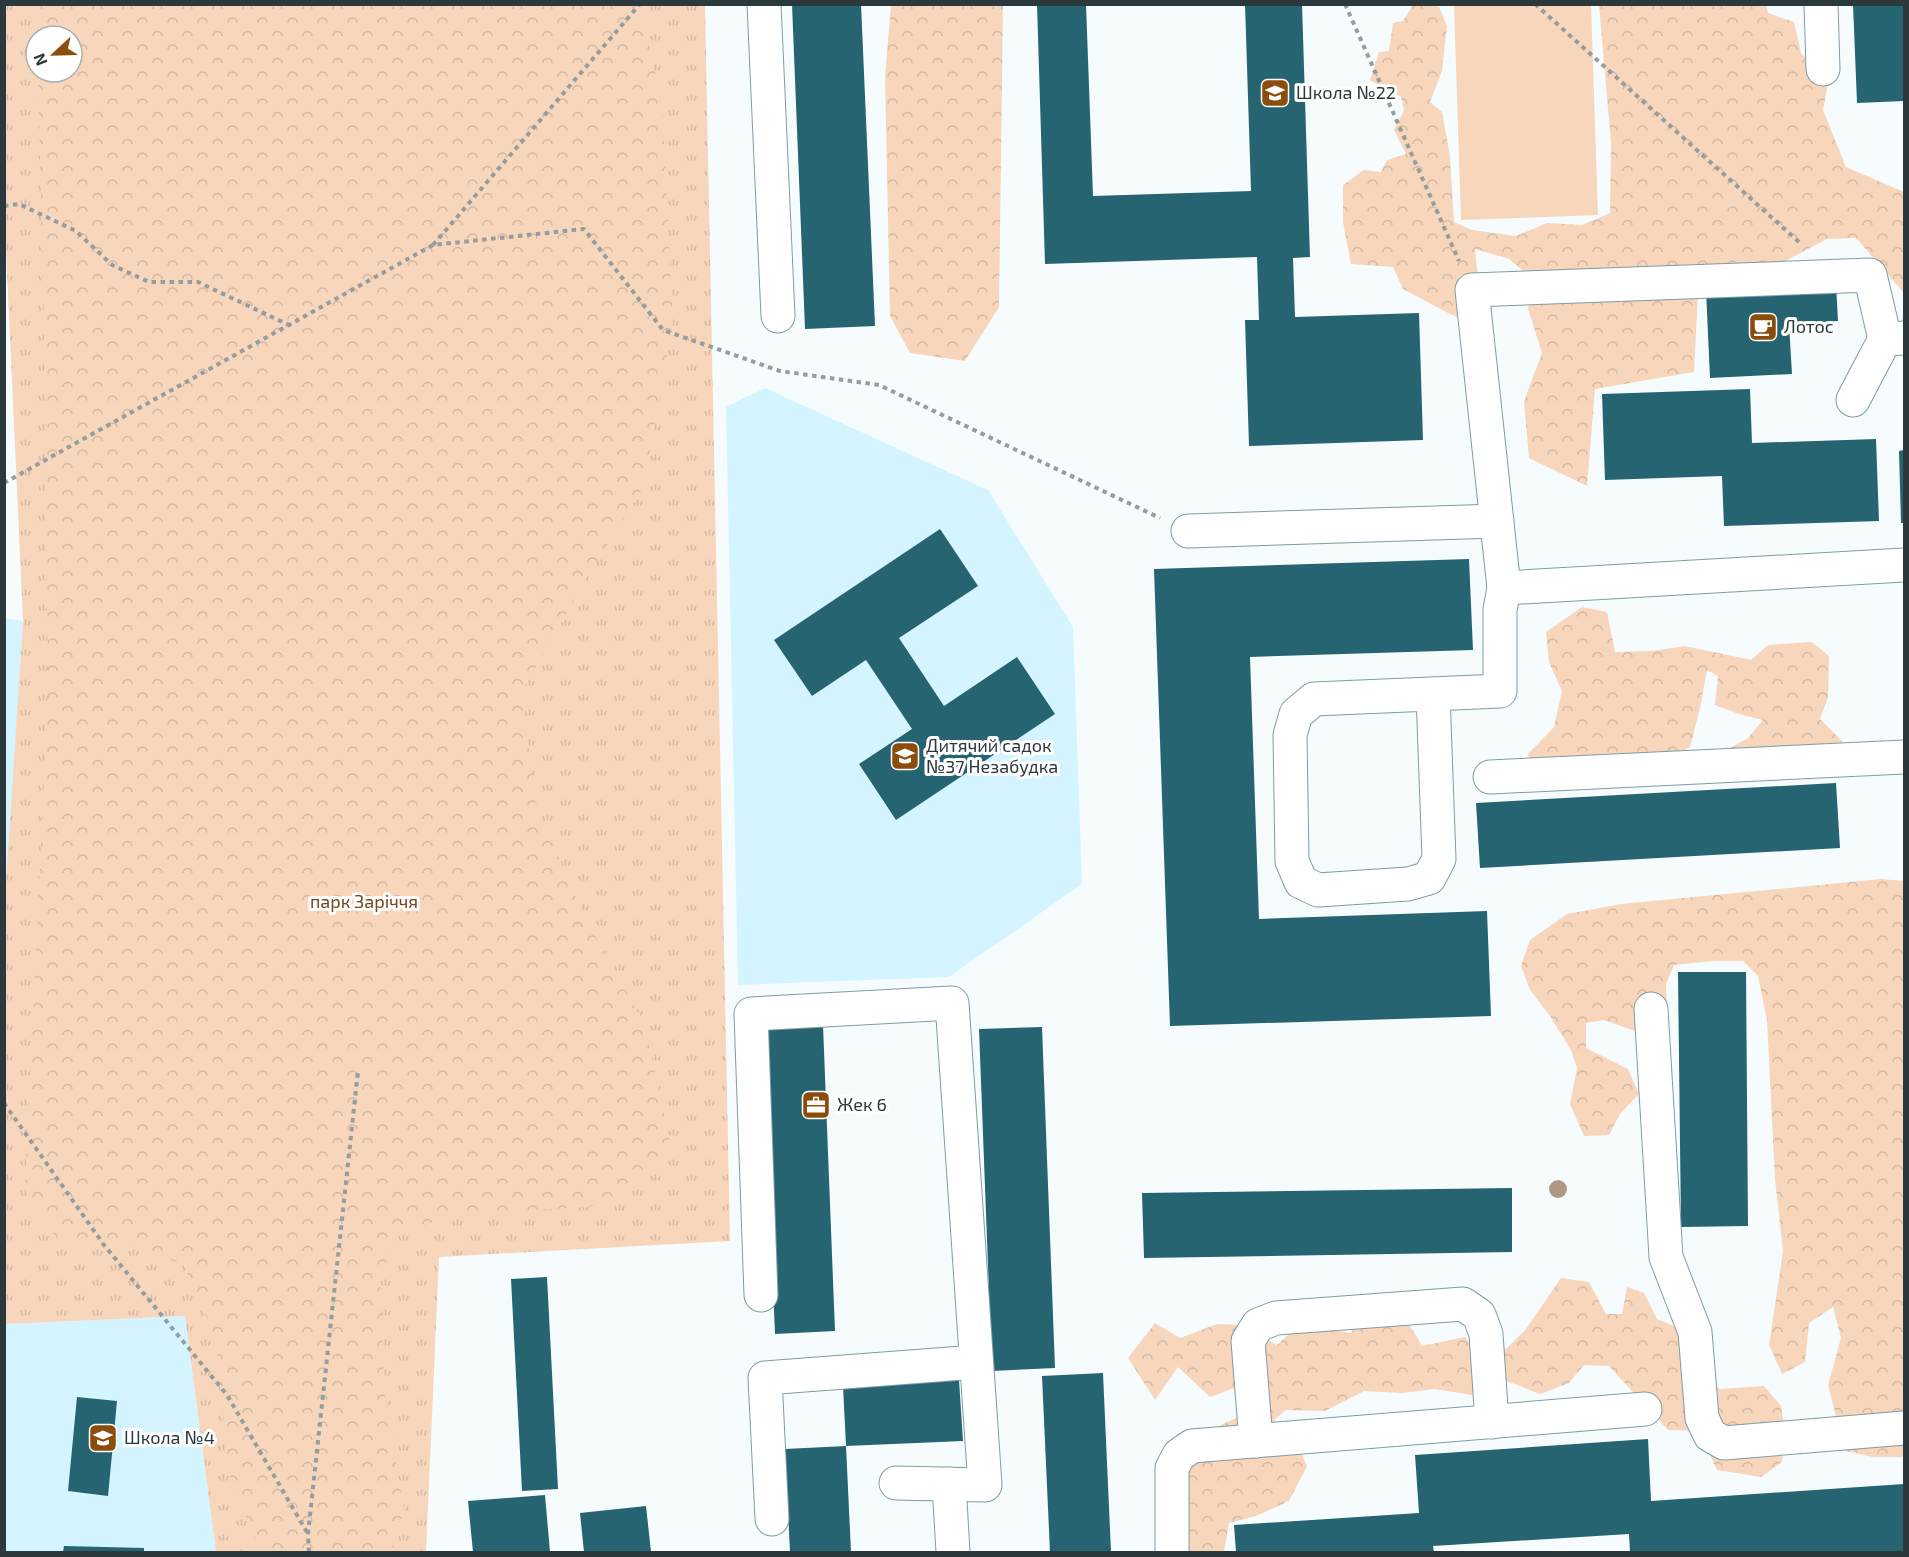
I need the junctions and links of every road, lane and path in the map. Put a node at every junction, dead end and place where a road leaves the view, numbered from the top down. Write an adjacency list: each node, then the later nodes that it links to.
1 (640, 4): 8 (path)
2 (764, 4): 11 (lane)
3 (1345, 4): 10 (path)
4 (1535, 4): 9 (path)
5 (1821, 4): 6 (lane)
6 (1822, 69)
7 (4, 206): 12 (path)
8 (433, 245): 12 (path); 17 (path)
9 (1837, 277): 10 (lane); 13 (lane)
10 (1472, 290): 16 (lane)
11 (778, 316)
12 (291, 326): 15 (path)
13 (1895, 338): 14 (lane)
14 (1853, 400)
15 (4, 483)
16 (1497, 521): 17 (lane); 19 (lane)
17 (1188, 531)
18 (1905, 565): 19 (lane)
19 (1504, 588): 20 (lane)
20 (1433, 694): 20 (lane)
21 (1905, 757): 22 (lane)
22 (1490, 777)
23 (1651, 1009): 30 (lane)
24 (358, 1071): 35 (path)
25 (4, 1103): 35 (path)
26 (761, 1295): 27 (lane)
27 (976, 1362): 33 (lane); 34 (lane)
28 (1645, 1409): 29 (lane)
29 (1492, 1422): 31 (lane); 31 (lane)
30 (1905, 1428)
31 (1256, 1441): 38 (lane)
32 (896, 1483): 33 (lane)
33 (950, 1484): 37 (lane)
34 (772, 1519)
35 (308, 1534): 36 (path)
36 (309, 1552)
37 (953, 1552)
38 (1172, 1552)

